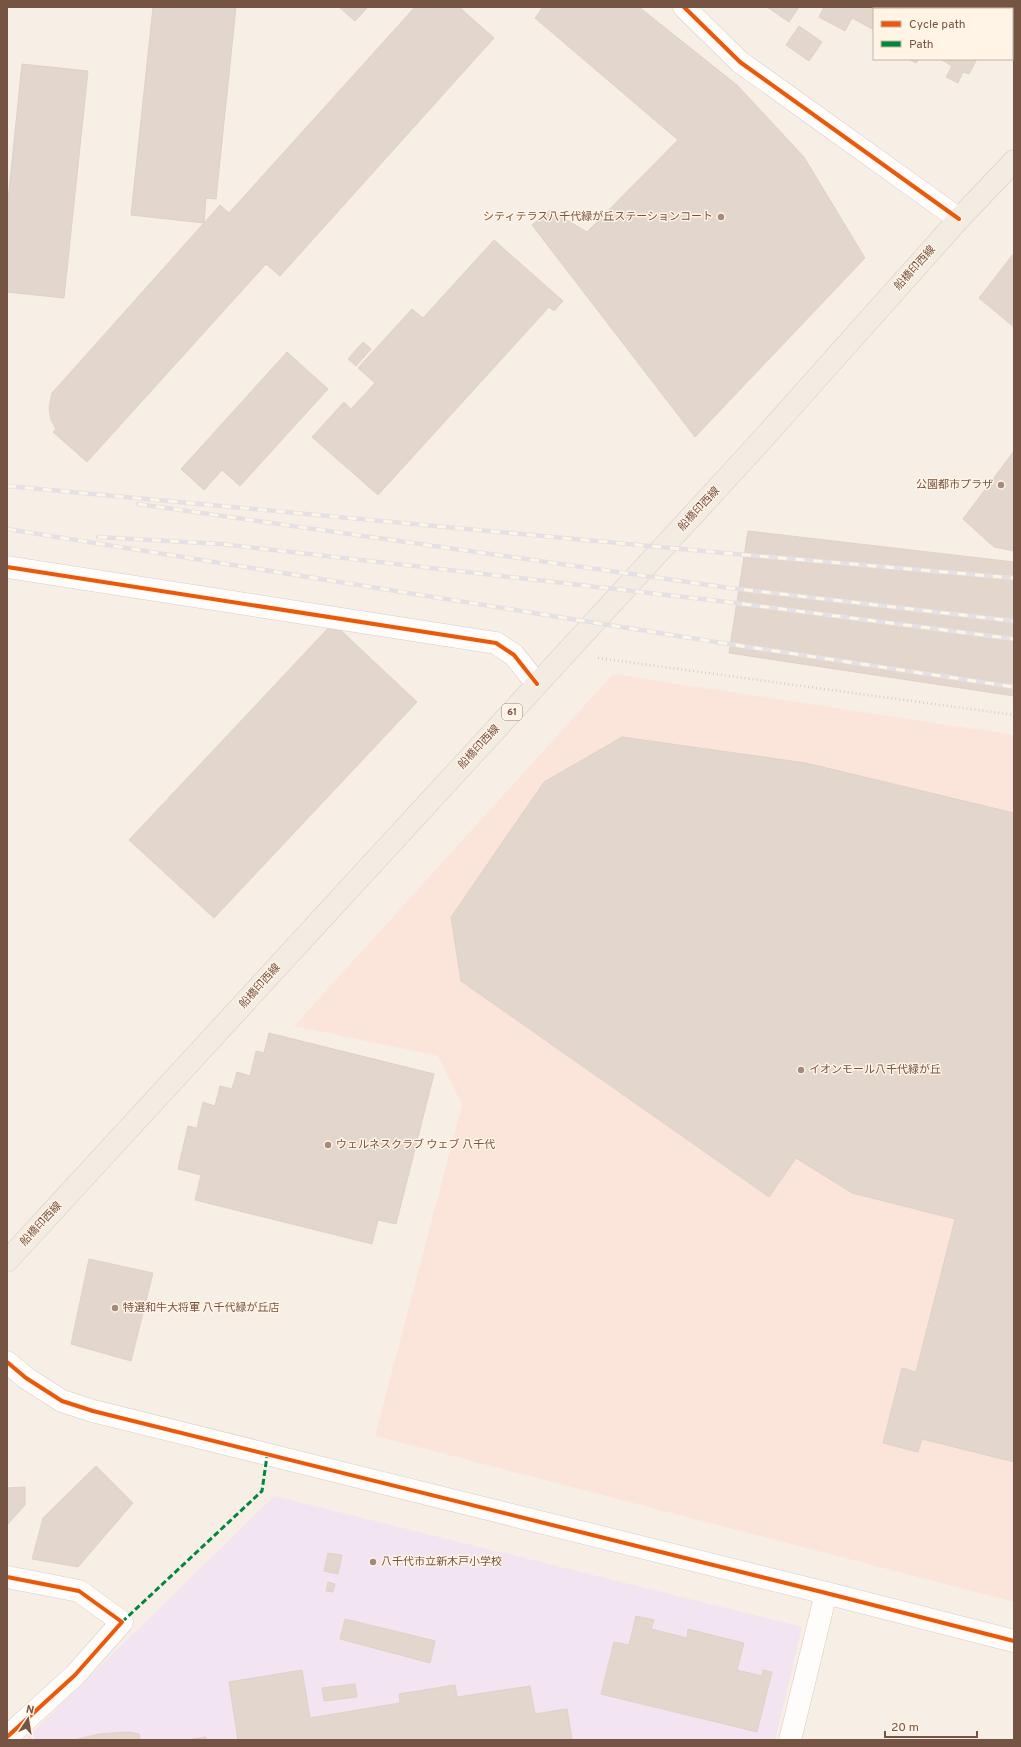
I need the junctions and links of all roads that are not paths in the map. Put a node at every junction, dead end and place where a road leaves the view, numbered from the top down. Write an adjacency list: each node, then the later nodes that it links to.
1 (684, 7): 3 (street)
2 (1014, 161): 3 (main road, 船橋印西線 / 61)
3 (959, 219): 5 (main road, 船橋印西線 / 61)
4 (7, 567): 5 (street)
5 (537, 684): 6 (main road, 船橋印西線 / 61)
6 (7, 1261)
7 (7, 1362): 9 (street)
8 (7, 1577): 11 (street)
9 (826, 1593): 10 (street); 12 (street)
10 (1014, 1641)
11 (7, 1737)
12 (790, 1740)

